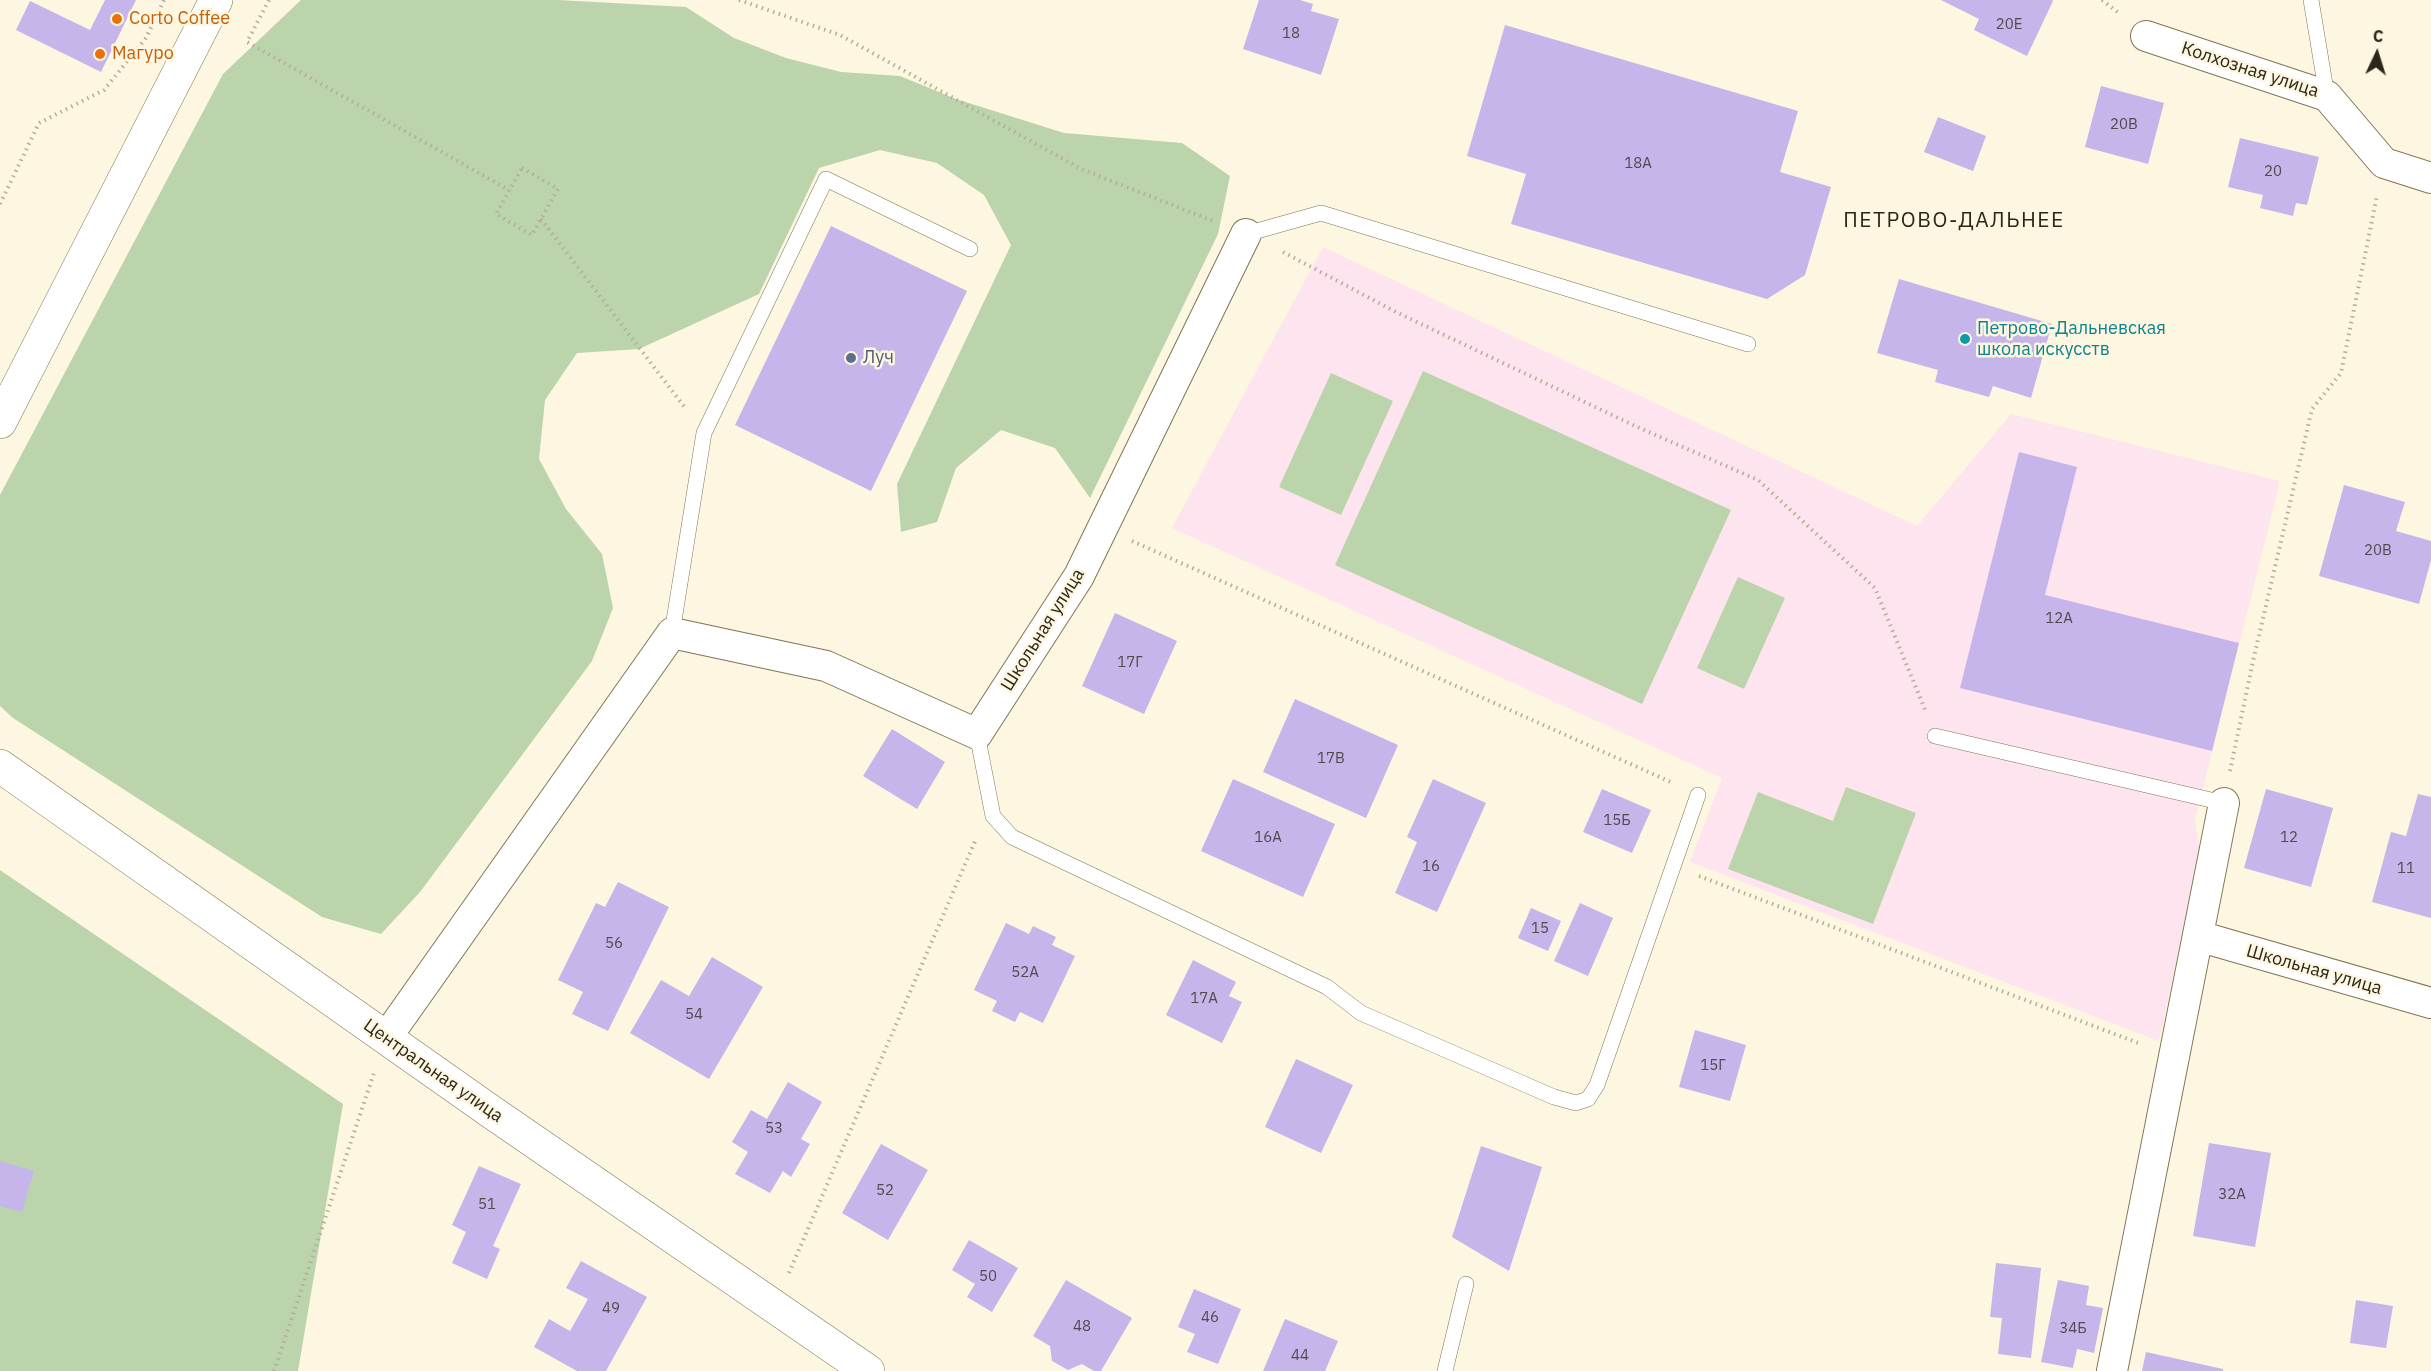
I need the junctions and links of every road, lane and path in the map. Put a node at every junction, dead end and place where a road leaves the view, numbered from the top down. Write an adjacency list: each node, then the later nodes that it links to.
1 (164, 0): 11 (path)
2 (216, 0): 16 (main road)
3 (269, 0): 10 (path)
4 (739, 0): 13 (path)
5 (2311, 0): 7 (lane)
6 (2146, 36): 7 (street, Колхозная улица)
7 (2327, 96): 8 (street, Колхозная улица)
8 (2384, 163): 9 (street); 24 (path)
9 (2431, 178)
10 (509, 190): 12 (path); 12 (path)
11 (0, 204)
12 (542, 219): 17 (path)
13 (1246, 234): 15 (lane); 18 (street, Школьная улица); 21 (path)
14 (970, 249): 17 (lane)
15 (1748, 344)
16 (0, 422)
17 (704, 434): 19 (lane)
18 (1102, 528): 20 (street, Школьная улица); 23 (path)
19 (672, 633): 20 (street); 29 (street)
20 (977, 734): 25 (lane)
21 (1935, 736): 24 (lane)
22 (0, 766): 29 (main road, Центральная улица)
23 (1698, 795): 26 (lane)
24 (2224, 803): 27 (street)
25 (993, 816): 26 (lane); 31 (path)
26 (1673, 866): 30 (path)
27 (2198, 936): 28 (street, Школьная улица); 30 (street)
28 (2431, 1003)
29 (386, 1038): 33 (path); 34 (main road, Центральная улица)
30 (2174, 1057): 36 (street)
31 (789, 1274)
32 (1466, 1284): 35 (lane)
33 (274, 1371)
34 (868, 1371)
35 (1445, 1371)
36 (2112, 1371)

